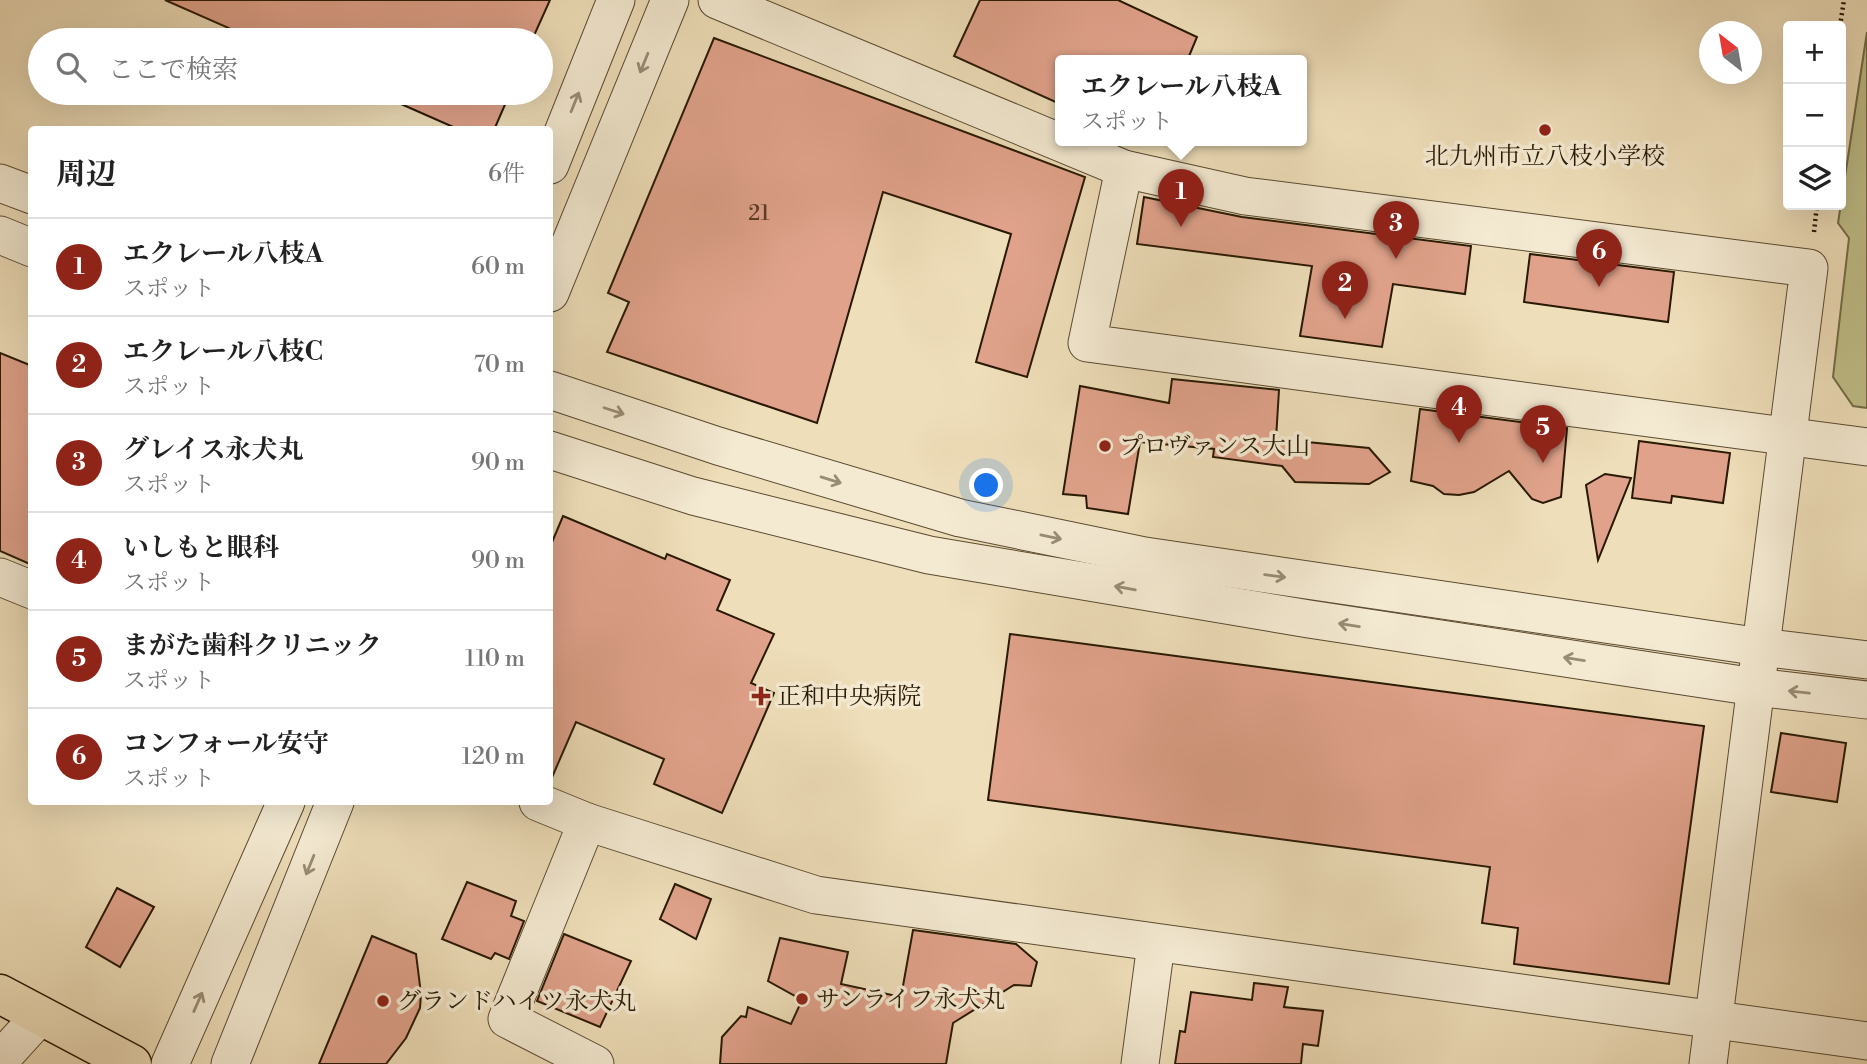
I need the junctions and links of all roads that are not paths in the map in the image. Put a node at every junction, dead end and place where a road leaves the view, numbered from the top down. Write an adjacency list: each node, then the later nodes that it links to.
1 (616, 0): 6 (street, one-way to 1)
2 (670, 0): 12 (street, one-way to 12)
3 (717, 0): 4 (street)
4 (1055, 140)
5 (1069, 146): 7 (street)
6 (553, 158)
7 (1124, 169): 14 (street); 14 (street)
8 (0, 183): 9 (street)
9 (28, 194)
10 (0, 235): 11 (street)
11 (28, 246)
12 (553, 286)
13 (553, 391): 19 (street, one-way to 19)
14 (1787, 437): 15 (street); 19 (street)
15 (1867, 447)
16 (553, 451): 21 (street, one-way to 16)
17 (0, 577): 18 (street)
18 (28, 588)
19 (1761, 647): 20 (street); 21 (street)
20 (1867, 660)
21 (1755, 687): 22 (street, one-way to 21); 30 (street)
22 (1867, 700)
23 (285, 805): 34 (street, one-way to 23)
24 (334, 805): 35 (street, one-way to 35)
25 (545, 805): 26 (street)
26 (587, 822): 27 (street); 36 (street)
27 (1156, 944): 30 (street); 37 (street)
28 (0, 994): 29 (main road)
29 (40, 1016): 32 (street); 33 (main road)
30 (1713, 1021): 31 (street); 38 (street)
31 (1867, 1041)
32 (0, 1060)
33 (132, 1064)
34 (170, 1064)
35 (230, 1064)
36 (595, 1064)
37 (1140, 1064)
38 (1708, 1064)

